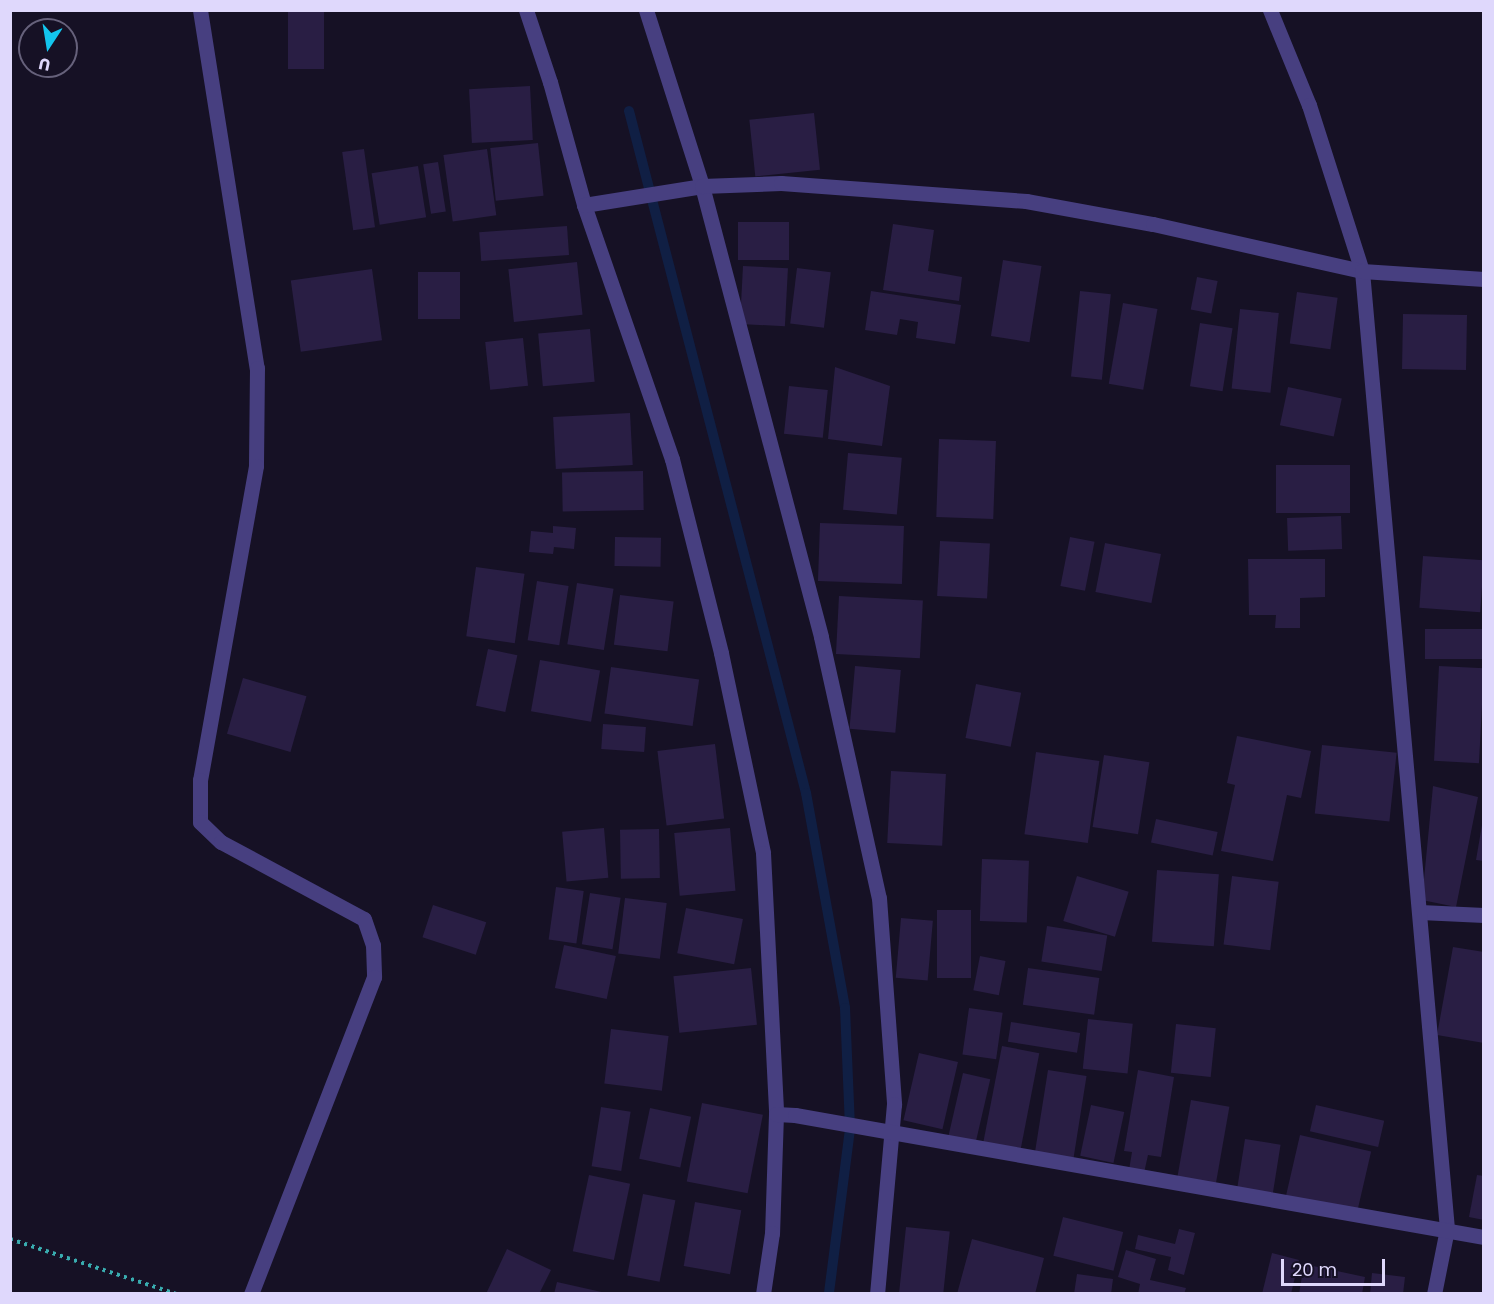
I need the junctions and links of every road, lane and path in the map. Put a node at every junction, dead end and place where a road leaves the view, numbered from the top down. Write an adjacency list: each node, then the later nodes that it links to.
1 (200, 10): 17 (street)
2 (526, 10): 6 (street)
3 (646, 10): 5 (street)
4 (1270, 10): 7 (street)
5 (702, 186): 6 (street); 7 (street); 12 (street)
6 (584, 205): 11 (street)
7 (1362, 271): 8 (street); 9 (street)
8 (1484, 279)
9 (1420, 912): 10 (street); 13 (street)
10 (1484, 915)
11 (777, 1114): 12 (street); 18 (street)
12 (893, 1132): 13 (street); 19 (street)
13 (1447, 1229): 14 (street); 20 (street)
14 (1484, 1237)
15 (10, 1239): 16 (path)
16 (176, 1293)
17 (251, 1293)
18 (763, 1293)
19 (877, 1293)
20 (1434, 1293)

